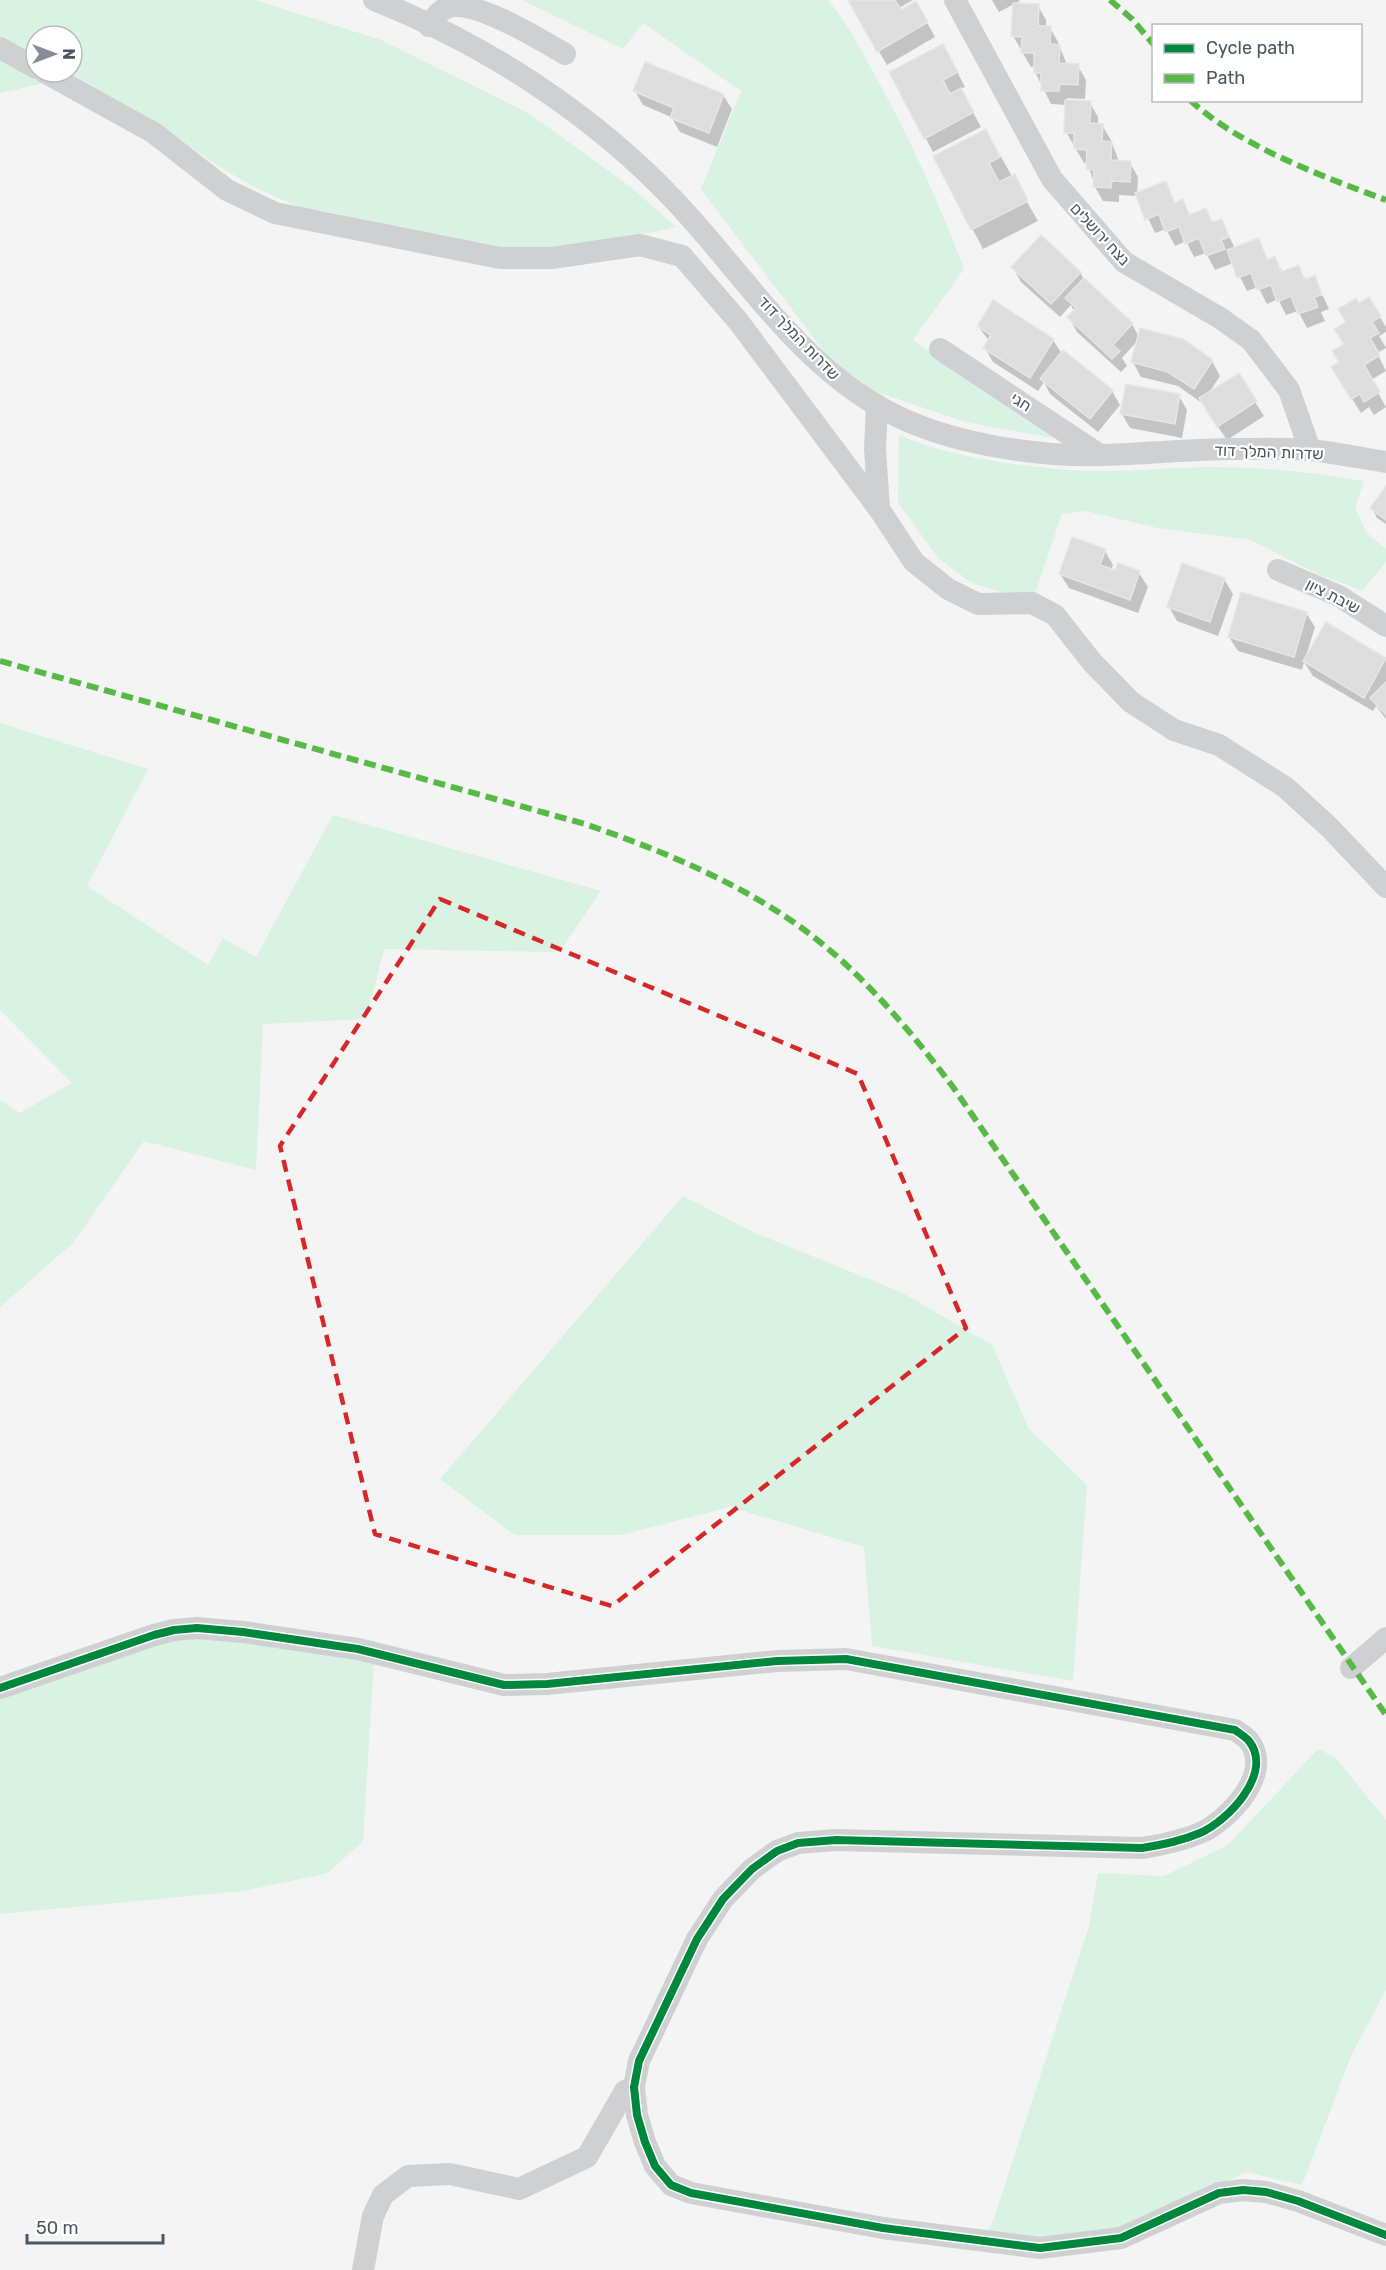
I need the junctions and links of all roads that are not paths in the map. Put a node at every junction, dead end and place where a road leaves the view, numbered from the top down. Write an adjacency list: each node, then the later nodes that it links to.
1 (374, 0): 3 (street, שדרות המלך דוד)
2 (955, 0): 10 (street, נצח ירושלים)
3 (429, 26): 5 (street); 9 (street, שדרות המלך דוד)
4 (0, 48): 6 (street)
5 (565, 54)
6 (24, 61)
7 (66, 84): 13 (street)
8 (940, 349): 11 (street, חגי)
9 (877, 405): 11 (street, שדרות המלך דוד); 13 (street)
10 (1310, 450): 11 (street, שדרות המלך דוד); 12 (street, שדרות המלך דוד)
11 (1101, 456)
12 (1386, 462)
13 (879, 509): 16 (street)
14 (1278, 570): 15 (street, שיבת ציון)
15 (1386, 626)
16 (1386, 886)
17 (1386, 1638): 18 (street)
18 (1351, 1668)
19 (0, 1688): 20 (street)
20 (634, 2087): 21 (street); 22 (street)
21 (1386, 2235)
22 (363, 2270)

